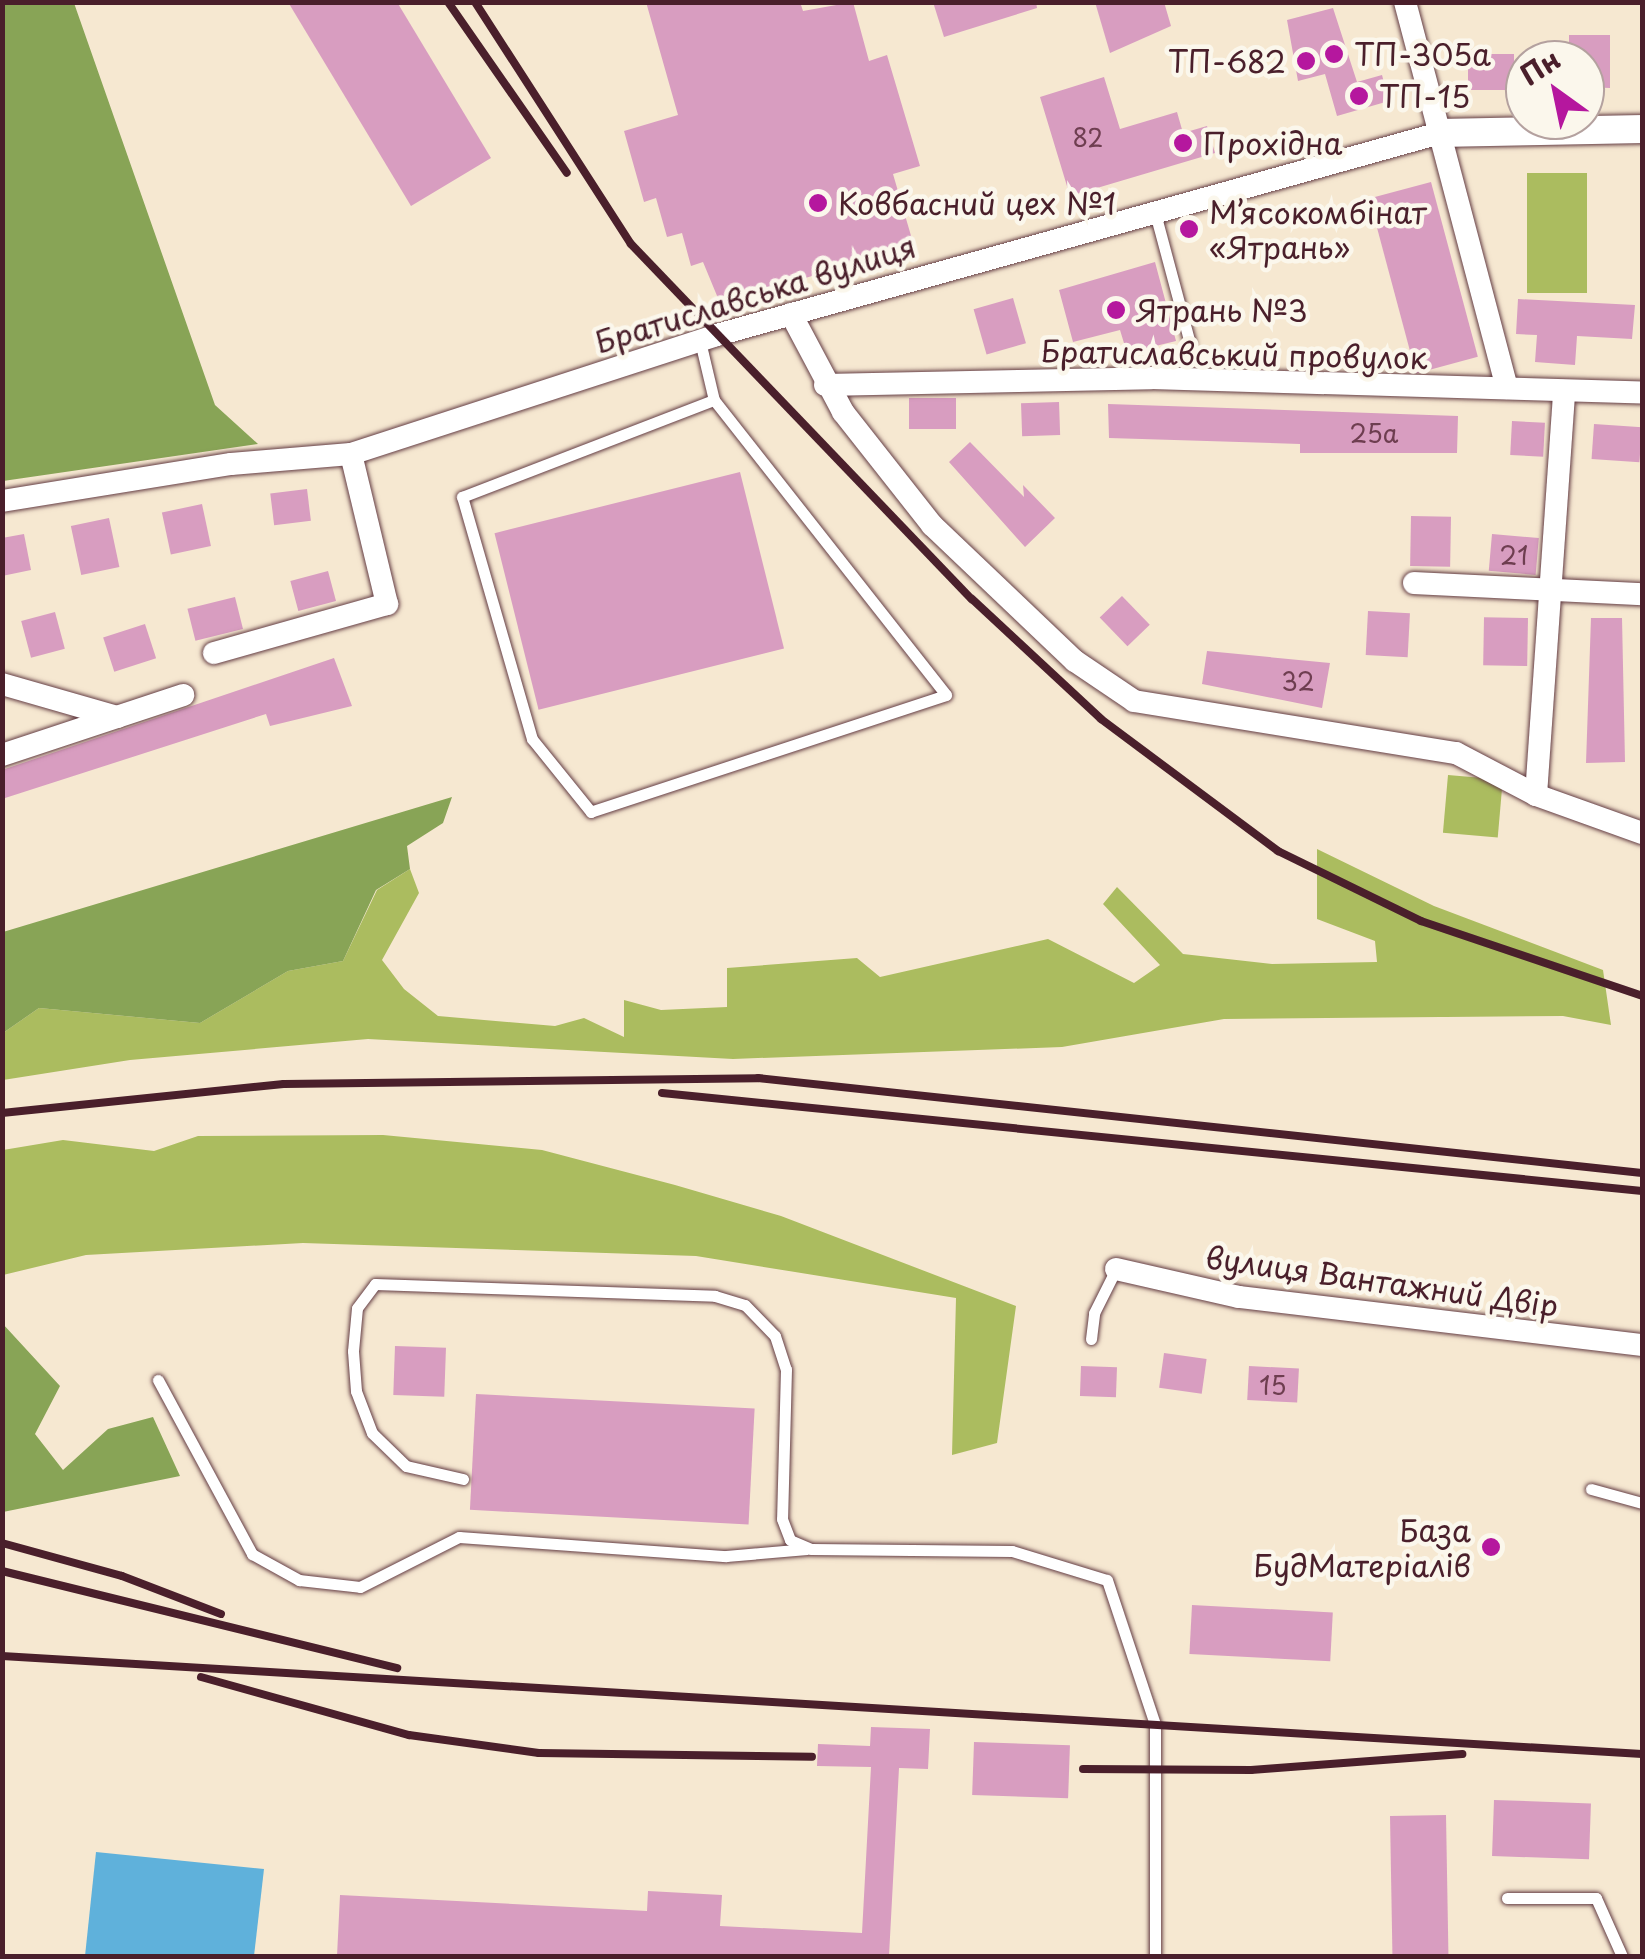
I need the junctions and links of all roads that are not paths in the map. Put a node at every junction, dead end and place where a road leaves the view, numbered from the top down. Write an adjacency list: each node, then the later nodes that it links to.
1 (1406, 2): 3 (street)
2 (1642, 129): 3 (street, Братиславська вулиця)
3 (1440, 132): 4 (street, Братиславська вулиця); 9 (street)
4 (1156, 213): 5 (street, Братиславська вулиця); 7 (lane)
5 (791, 314): 6 (street, Братиславська вулиця); 8 (street)
6 (700, 341): 12 (lane); 13 (street, Братиславська вулиця)
7 (1190, 344)
8 (825, 385): 9 (street, Братиславський провулок); 23 (street)
9 (1507, 388): 10 (street, Братиславський провулок)
10 (1564, 390): 11 (street, Братиславський провулок); 16 (street)
11 (1642, 392)
12 (714, 400): 12 (lane)
13 (351, 454): 14 (street, Братиславська вулиця); 18 (street)
14 (2, 501)
15 (1414, 583): 16 (street)
16 (1552, 588): 17 (street); 23 (street)
17 (1642, 594)
18 (214, 653)
19 (2, 684): 21 (street)
20 (183, 695): 21 (street)
21 (117, 717): 22 (street)
22 (2, 754)
23 (1536, 795): 24 (street)
24 (1642, 833)
25 (1116, 1269): 26 (lane); 27 (street, вулиця Вантажний Двір)
26 (1091, 1339)
27 (1642, 1344)
28 (158, 1380): 32 (lane)
29 (464, 1479): 32 (lane)
30 (1591, 1490): 31 (lane)
31 (1642, 1504)
32 (811, 1549): 34 (lane)
33 (1507, 1898): 35 (lane)
34 (1155, 1956)
35 (1622, 1956)

